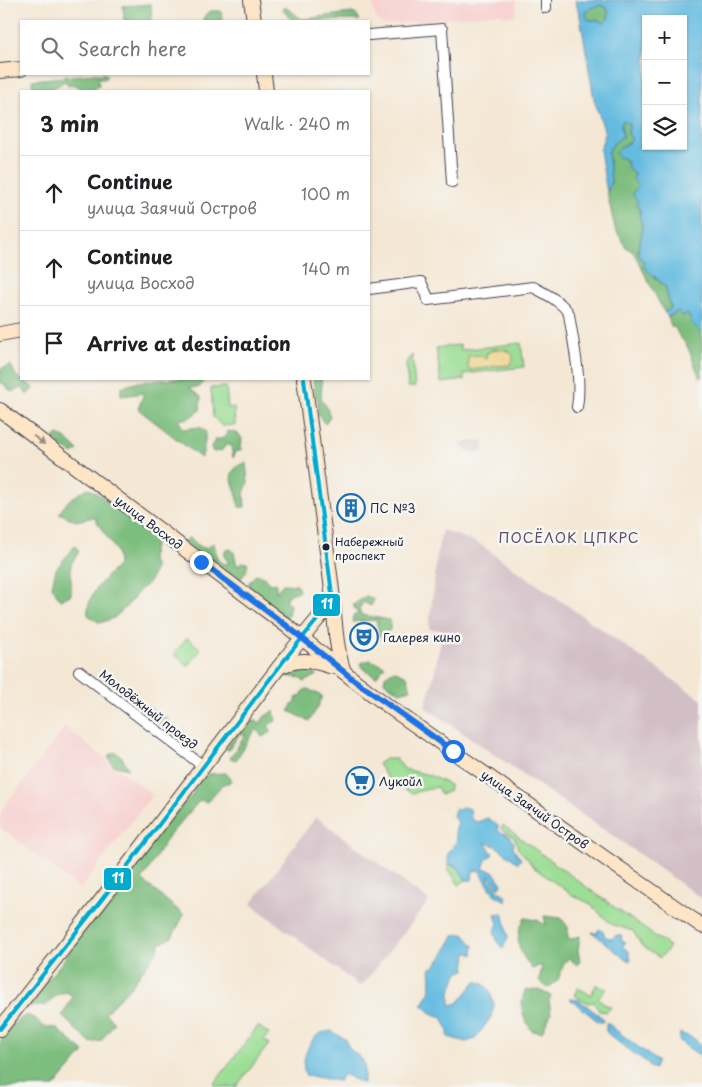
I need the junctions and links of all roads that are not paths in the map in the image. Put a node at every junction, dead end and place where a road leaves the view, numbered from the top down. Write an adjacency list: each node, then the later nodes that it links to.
1 (251, 0): 2 (main road)
2 (254, 20)
3 (370, 35): 8 (street)
4 (20, 68): 5 (main road)
5 (0, 71)
6 (264, 75): 7 (main road)
7 (266, 90)
8 (452, 182)
9 (370, 289): 13 (street)
10 (20, 330): 11 (main road)
11 (2, 333)
12 (304, 380): 15 (main road)
13 (577, 407)
14 (0, 410): 16 (main road, улица Восход, one-way to 16)
15 (332, 594): 16 (main road); 19 (main road)
16 (302, 639): 17 (main road); 19 (main road, улица Восход)
17 (279, 667): 19 (main road); 20 (main road)
18 (79, 671): 20 (street, Молодёжный проезд)
19 (344, 672): 21 (main road, улица Заячий Остров)
20 (204, 766): 22 (main road)
21 (702, 926)
22 (0, 1030)

